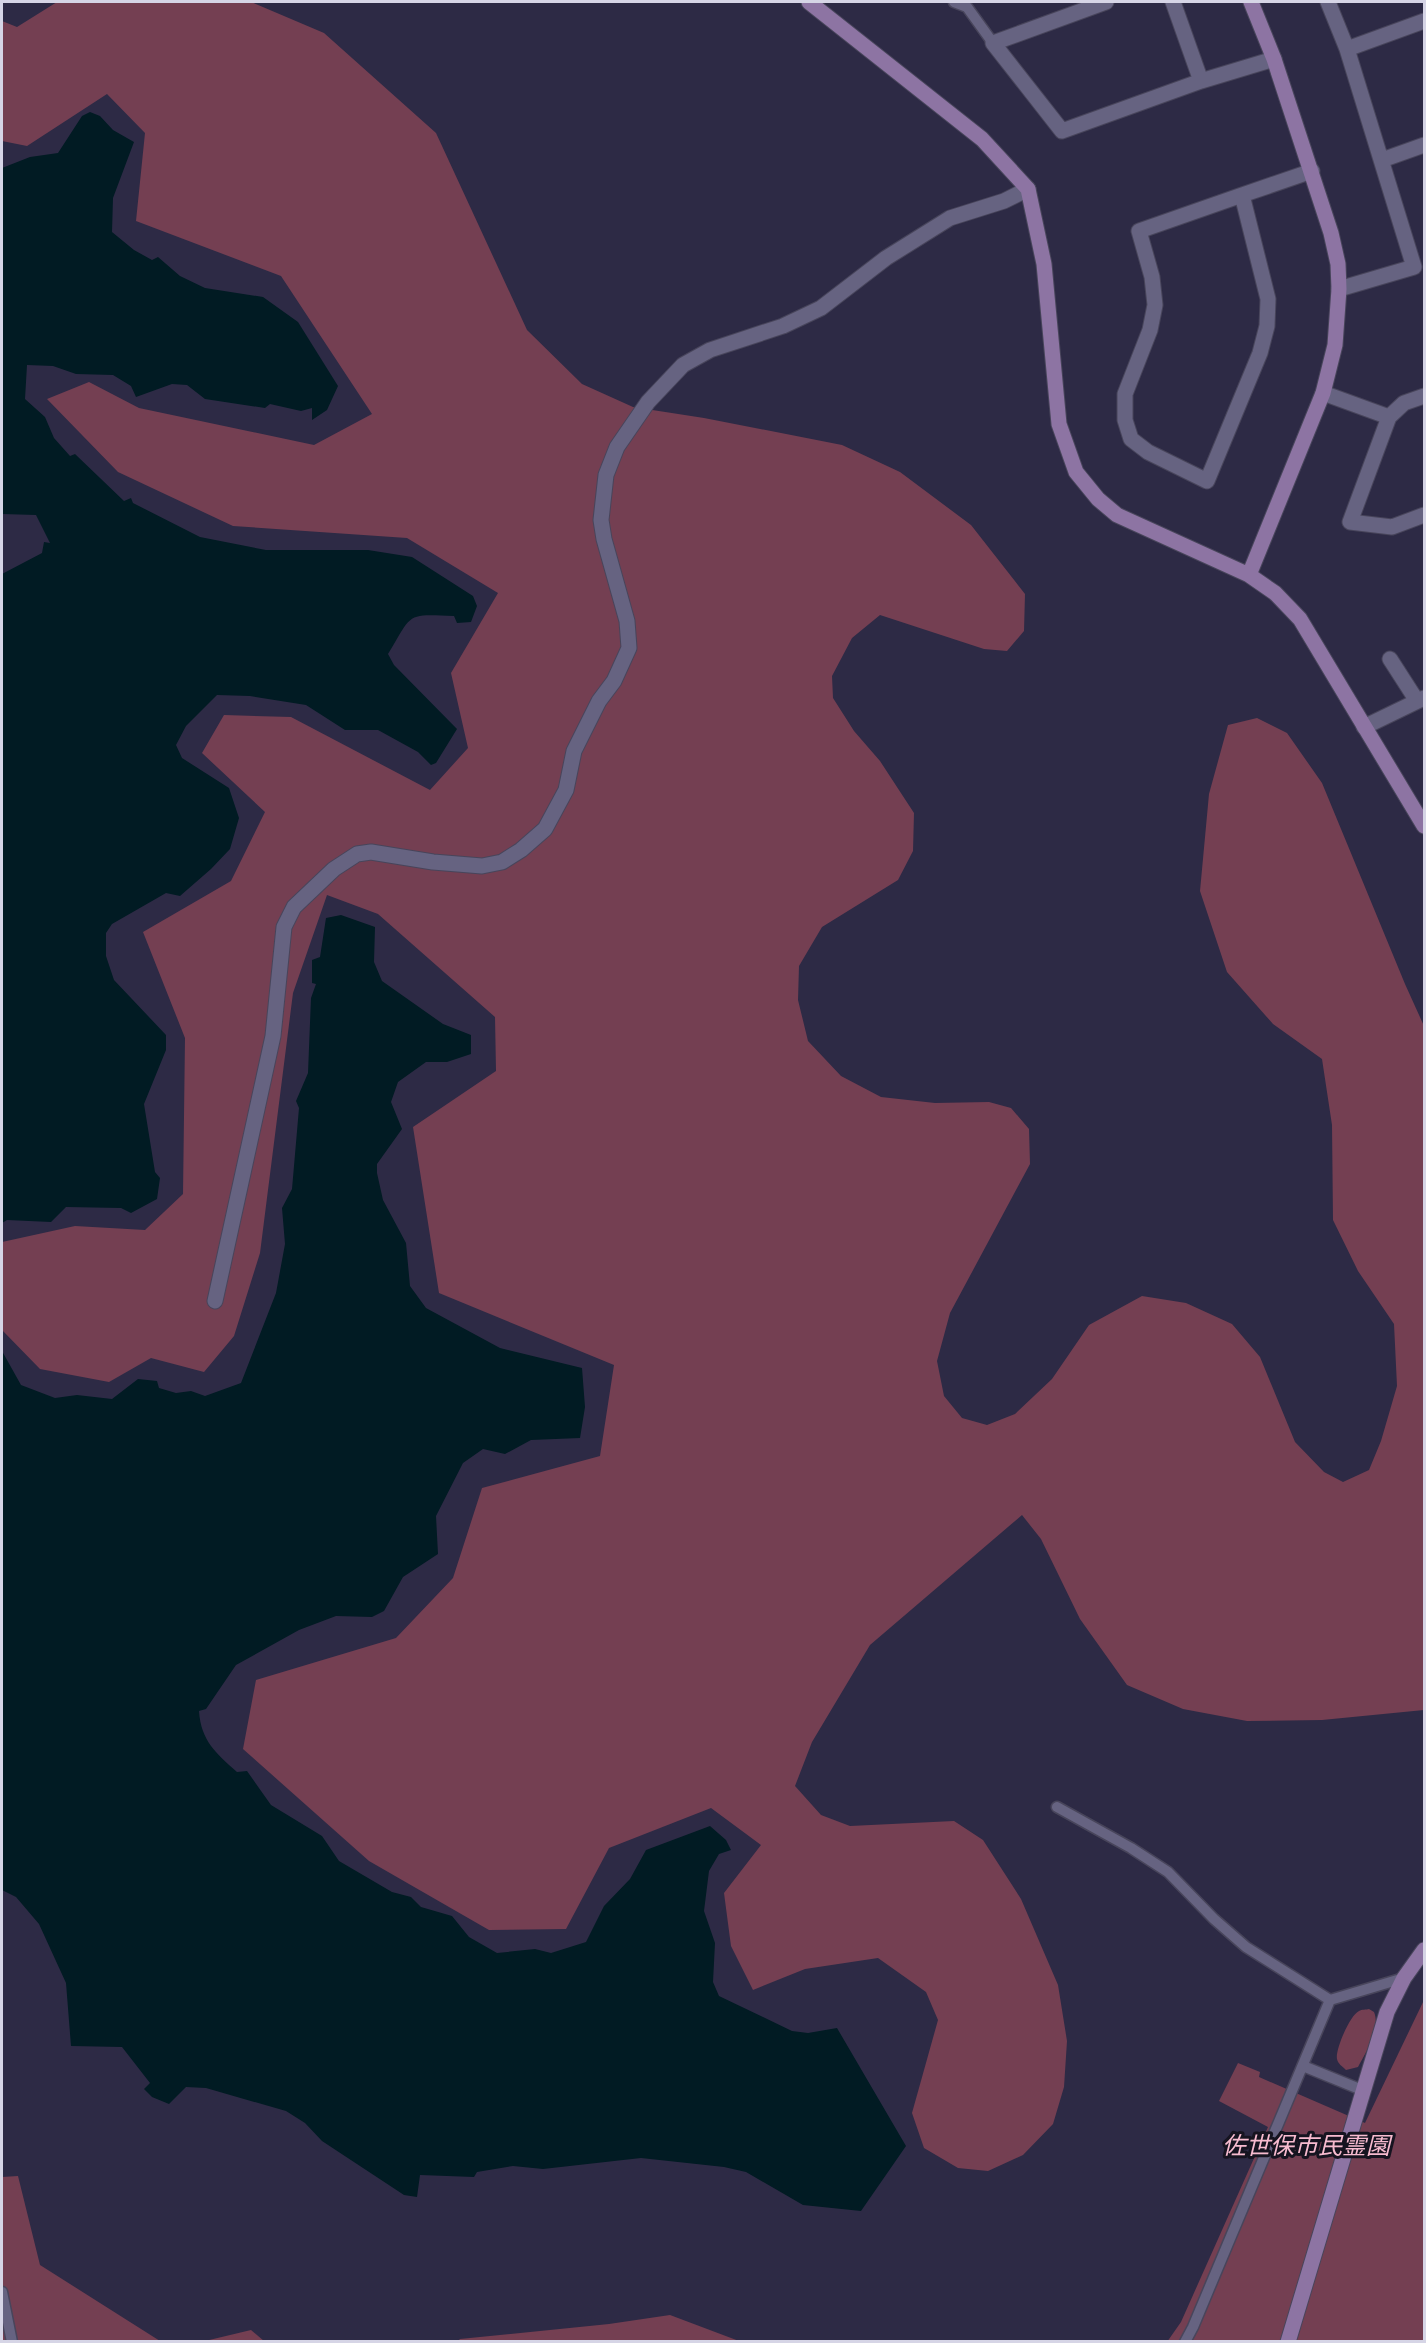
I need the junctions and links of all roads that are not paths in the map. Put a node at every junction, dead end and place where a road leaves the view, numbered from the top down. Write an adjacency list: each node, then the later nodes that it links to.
1 (809, 2): 15 (street)
2 (954, 2): 8 (lane)
3 (1106, 2): 8 (street)
4 (1173, 2): 11 (street)
5 (1251, 2): 10 (street)
6 (1328, 2): 9 (street)
7 (1425, 21): 9 (street)
8 (993, 43): 11 (street)
9 (1347, 49): 13 (street)
10 (1274, 59): 11 (street); 14 (street)
11 (1201, 81)
12 (1425, 145): 13 (street)
13 (1382, 160): 17 (street)
14 (1312, 171): 16 (street); 18 (street)
15 (1028, 189): 23 (street); 28 (street)
16 (1242, 195): 16 (street)
17 (1419, 265): 18 (street)
18 (1339, 289): 19 (street)
19 (1323, 393): 21 (street); 23 (street)
20 (1425, 396): 21 (street)
21 (1389, 417): 22 (street)
22 (1425, 515)
23 (1249, 575): 26 (street)
24 (1390, 659): 25 (street)
25 (1421, 699): 26 (street)
26 (1364, 727): 27 (street)
27 (1425, 826)
28 (215, 1301)
29 (1057, 1807): 32 (lane)
30 (1425, 1950): 31 (street)
31 (1404, 1978): 32 (lane); 34 (street)
32 (1330, 2000): 33 (lane)
33 (1303, 2066): 34 (lane); 37 (lane)
34 (1362, 2090): 38 (street)
35 (2, 2292): 36 (lane)
36 (12, 2342)
37 (1185, 2342)
38 (1288, 2342)

